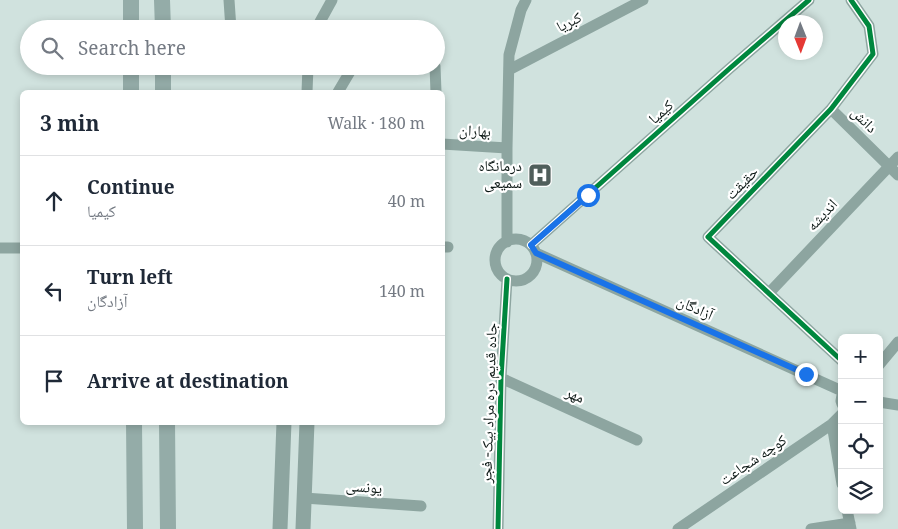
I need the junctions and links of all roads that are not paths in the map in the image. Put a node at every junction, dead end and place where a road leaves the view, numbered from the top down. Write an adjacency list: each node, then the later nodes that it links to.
1 (131, 0): 9 (main road)
2 (162, 0): 10 (main road)
3 (229, 0): 11 (street)
4 (332, 0): 12 (street)
5 (526, 0): 13 (street)
6 (643, 0): 13 (street, کبریا)
7 (809, 0): 33 (street, کیمیا)
8 (851, 0): 24 (street, حقیقت)
9 (131, 20)
10 (163, 20)
11 (230, 20)
12 (321, 20)
13 (509, 70): 26 (street)
14 (131, 75): 19 (main road)
15 (163, 75): 20 (main road)
16 (308, 75): 21 (street)
17 (348, 75): 22 (street)
18 (435, 75): 23 (street)
19 (131, 90)
20 (163, 90)
21 (307, 90)
22 (339, 90)
23 (436, 90)
24 (831, 108): 28 (street, دانش); 35 (street, حقیقت)
25 (445, 144): 26 (street, بهاران)
26 (507, 148): 30 (street)
27 (898, 156): 28 (street, اندیشه)
28 (889, 166): 29 (street, دانش); 35 (street, اندیشه)
29 (898, 175)
30 (507, 242): 33 (street); 34 (street)
31 (0, 248): 32 (street)
32 (20, 248)
33 (534, 249): 34 (street); 40 (street, آزادگان)
34 (507, 279): 39 (street, جاده قدیم دره مراد بیک- فجر)
35 (769, 294): 37 (street, حقیقت)
36 (898, 342): 38 (street)
37 (838, 357)
38 (883, 360)
39 (501, 378): 49 (street, مهر); 58 (street, جاده قدیم دره مراد بیک- فجر)
40 (838, 389)
41 (883, 403): 42 (street)
42 (898, 405)
43 (838, 418): 44 (street, کوچه شجاعت)
44 (832, 424): 50 (street); 59 (street, کوچه شجاعت)
45 (134, 425): 54 (main road)
46 (167, 425): 55 (main road)
47 (284, 425): 56 (street)
48 (307, 425): 51 (street)
49 (637, 440)
50 (840, 469)
51 (304, 498): 52 (street, یونسی); 57 (street)
52 (421, 506)
53 (851, 526): 60 (street)
54 (135, 529)
55 (168, 529)
56 (280, 529)
57 (303, 529)
58 (498, 529)
59 (678, 529)
60 (811, 529)

